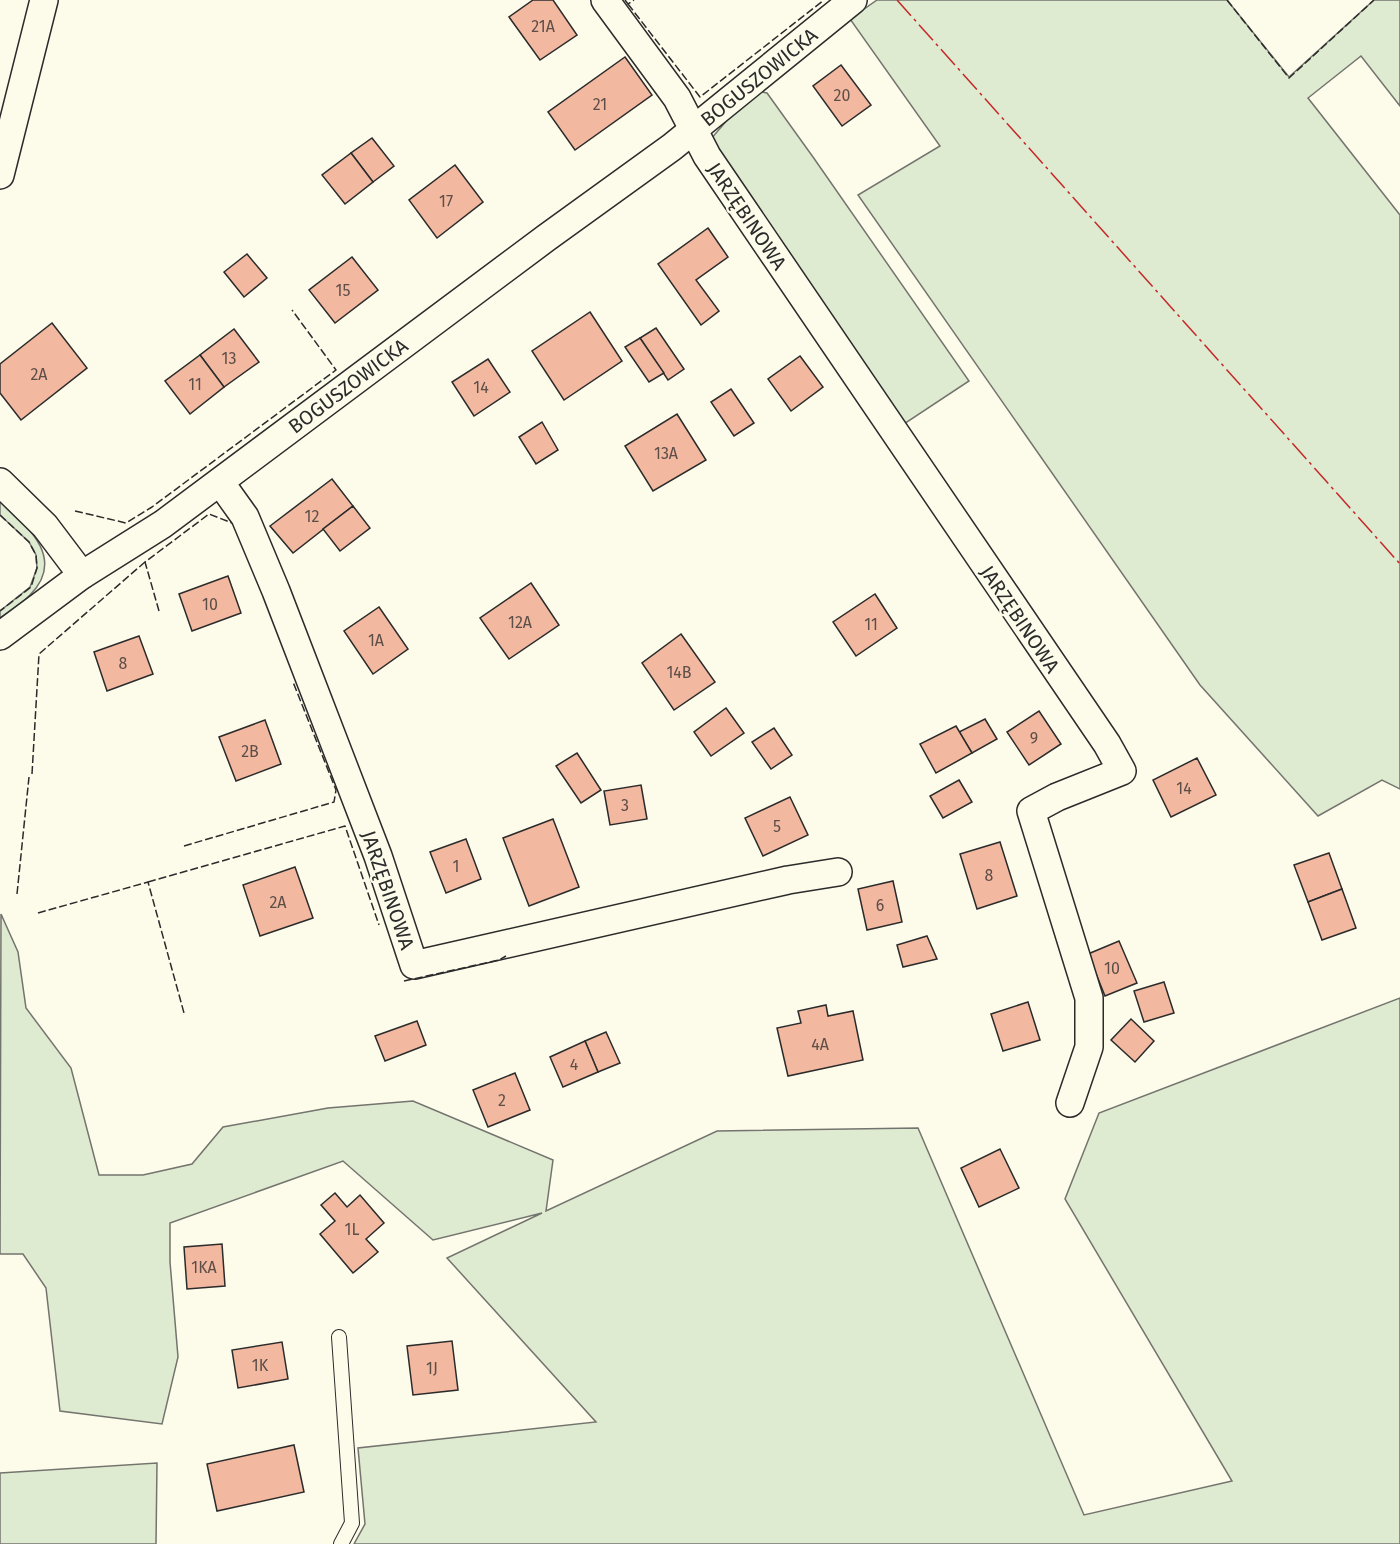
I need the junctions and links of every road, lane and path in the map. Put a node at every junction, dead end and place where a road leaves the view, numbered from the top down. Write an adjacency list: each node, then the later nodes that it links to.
1 (44, 0): 5 (street)
2 (605, 0): 4 (street, BOGUSZOWICKA)
3 (853, 0): 4 (street, BOGUSZOWICKA)
4 (693, 131): 7 (street, BOGUSZOWICKA); 11 (street, JARZĘBINOWA)
5 (0, 175)
6 (0, 482): 8 (street)
7 (220, 482): 8 (street, BOGUSZOWICKA); 10 (street, JARZĘBINOWA)
8 (82, 575): 9 (street, BOGUSZOWICKA)
9 (0, 636)
10 (838, 872)
11 (1070, 1103)
12 (339, 1337): 13 (lane)
13 (341, 1544)

